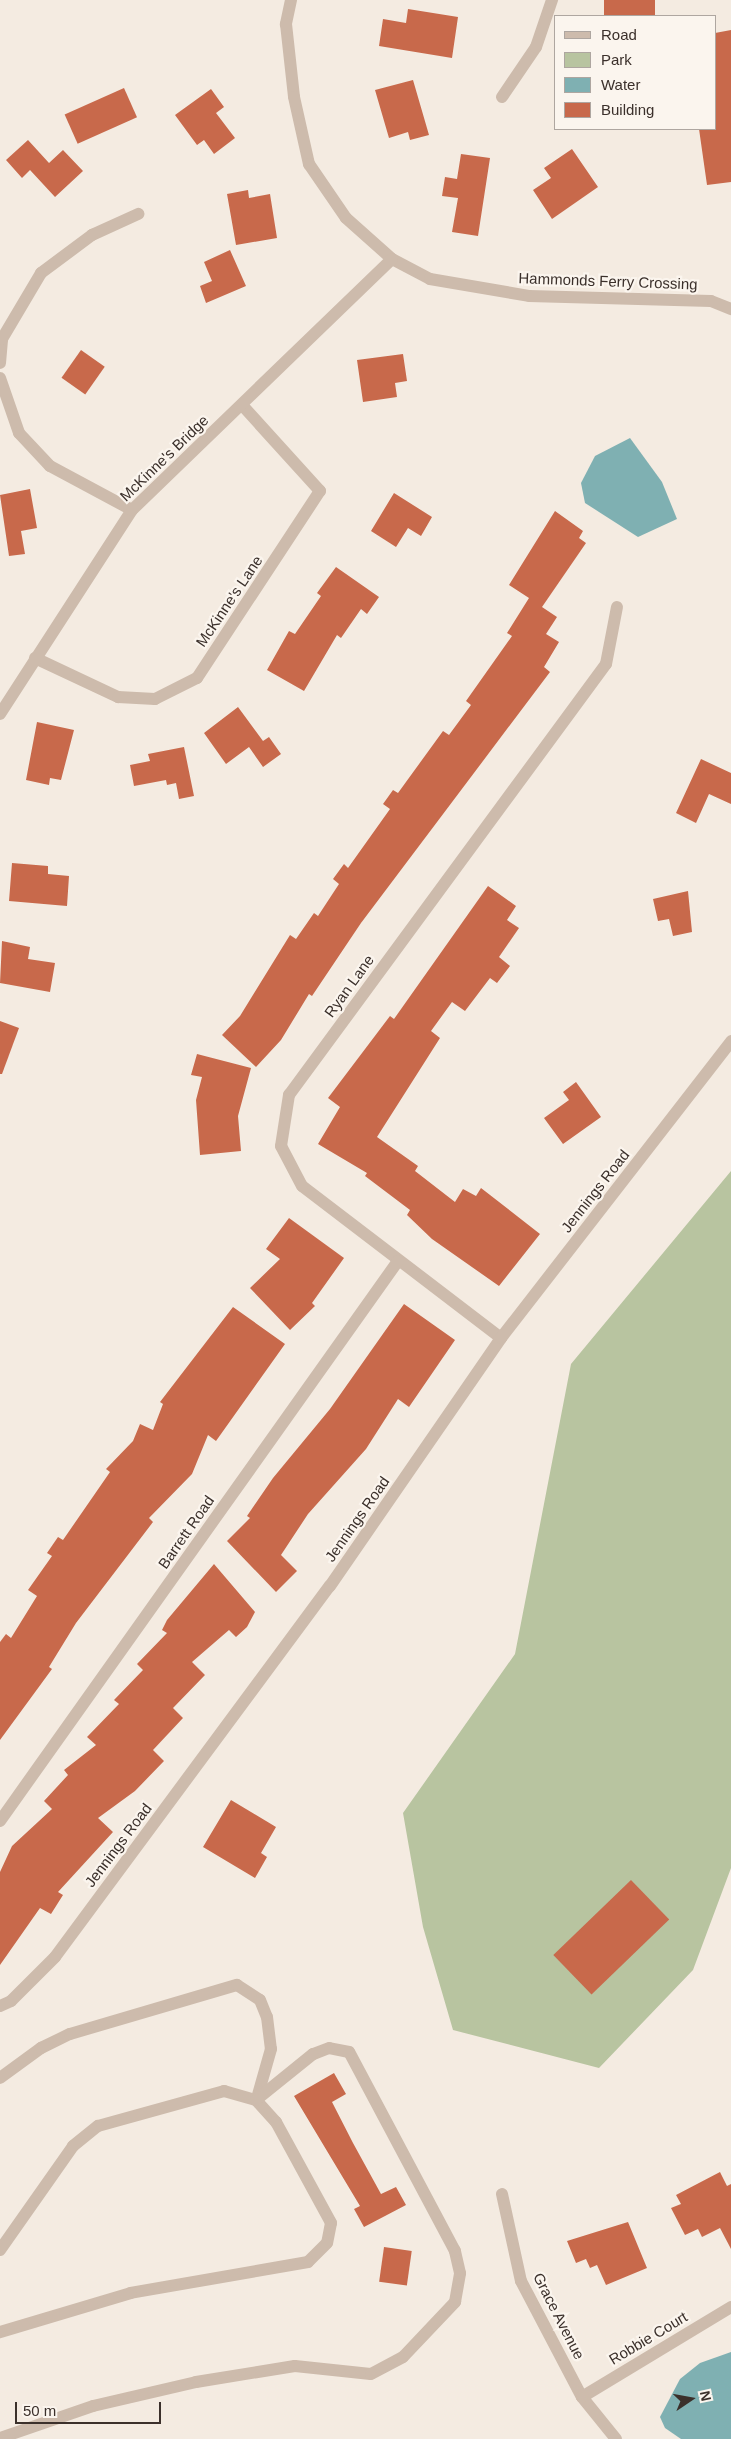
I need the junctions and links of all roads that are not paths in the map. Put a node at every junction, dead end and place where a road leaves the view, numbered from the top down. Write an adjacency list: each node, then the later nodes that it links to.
1 (292, 0): 5 (street, Hammonds Ferry Crossing)
2 (552, 0): 3 (street)
3 (502, 97)
4 (138, 214): 7 (street)
5 (392, 259): 6 (street, Hammonds Ferry Crossing); 9 (street, McKinne's Bridge)
6 (731, 310)
7 (0, 363)
8 (0, 378): 10 (street)
9 (242, 406): 10 (street, McKinne's Bridge); 12 (street, McKinne's Lane)
10 (132, 510): 12 (street, McKinne's Bridge)
11 (617, 607): 15 (street, Ryan Lane)
12 (35, 658): 13 (street, McKinne's Bridge)
13 (0, 714)
14 (731, 1041): 16 (street, Jennings Road)
15 (398, 1261): 16 (street, Ryan Lane); 17 (street, Barrett Road)
16 (502, 1338): 18 (street, Jennings Road)
17 (0, 1821)
18 (0, 2006)
19 (0, 2078): 20 (street)
20 (256, 2100): 22 (street); 24 (street); 26 (street)
21 (502, 2194): 25 (street, Grace Avenue)
22 (0, 2250)
23 (731, 2307): 25 (street, Robbie Court)
24 (0, 2332)
25 (582, 2397): 27 (street, Grace Avenue)
26 (0, 2438)
27 (616, 2439)

